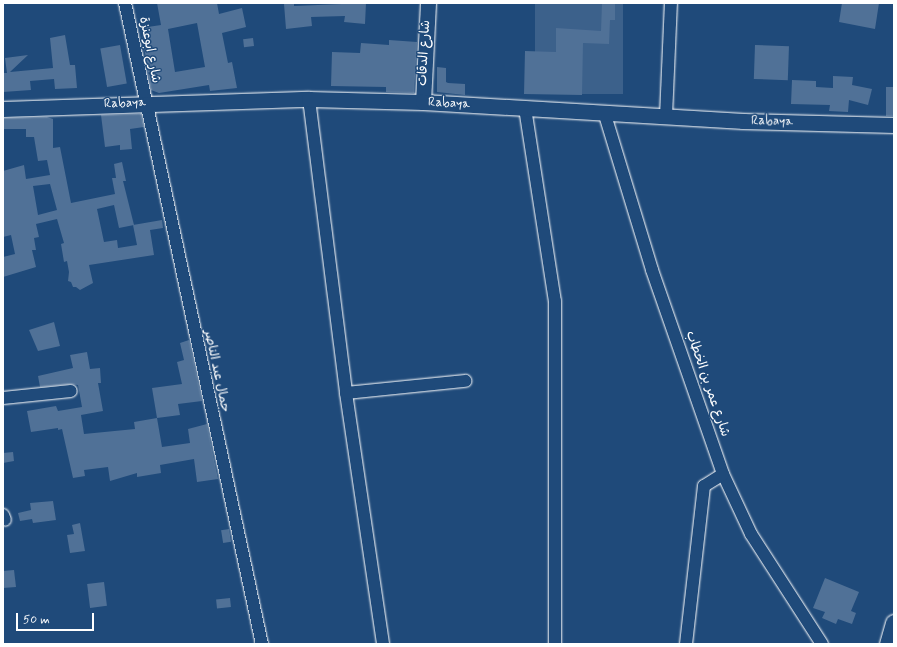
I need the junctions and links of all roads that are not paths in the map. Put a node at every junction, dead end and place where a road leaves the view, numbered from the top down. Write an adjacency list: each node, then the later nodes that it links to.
1 (125, 3): 6 (street, شارع ابوعنزة)
2 (428, 3): 5 (street, شارع الدقات)
3 (671, 3): 10 (street)
4 (309, 99): 5 (street, Rabaya); 6 (street, Rabaya); 14 (street)
5 (423, 102): 7 (street, Rabaya)
6 (144, 103): 8 (street, Rabaya); 18 (street, جمال عبد الناصر)
7 (525, 108): 9 (street, Rabaya); 20 (street)
8 (3, 109)
9 (605, 115): 10 (street, Rabaya); 16 (street, شارع عمر بن الخطاب)
10 (666, 116): 11 (street, Rabaya)
11 (894, 125)
12 (465, 381): 14 (street)
13 (71, 391): 15 (street)
14 (346, 393): 19 (street)
15 (3, 398)
16 (723, 474): 21 (street); 22 (street, شارع عمر بن الخطاب)
17 (894, 623): 23 (main road)
18 (262, 644)
19 (383, 644)
20 (555, 644)
21 (686, 644)
22 (822, 644)
23 (888, 644)

